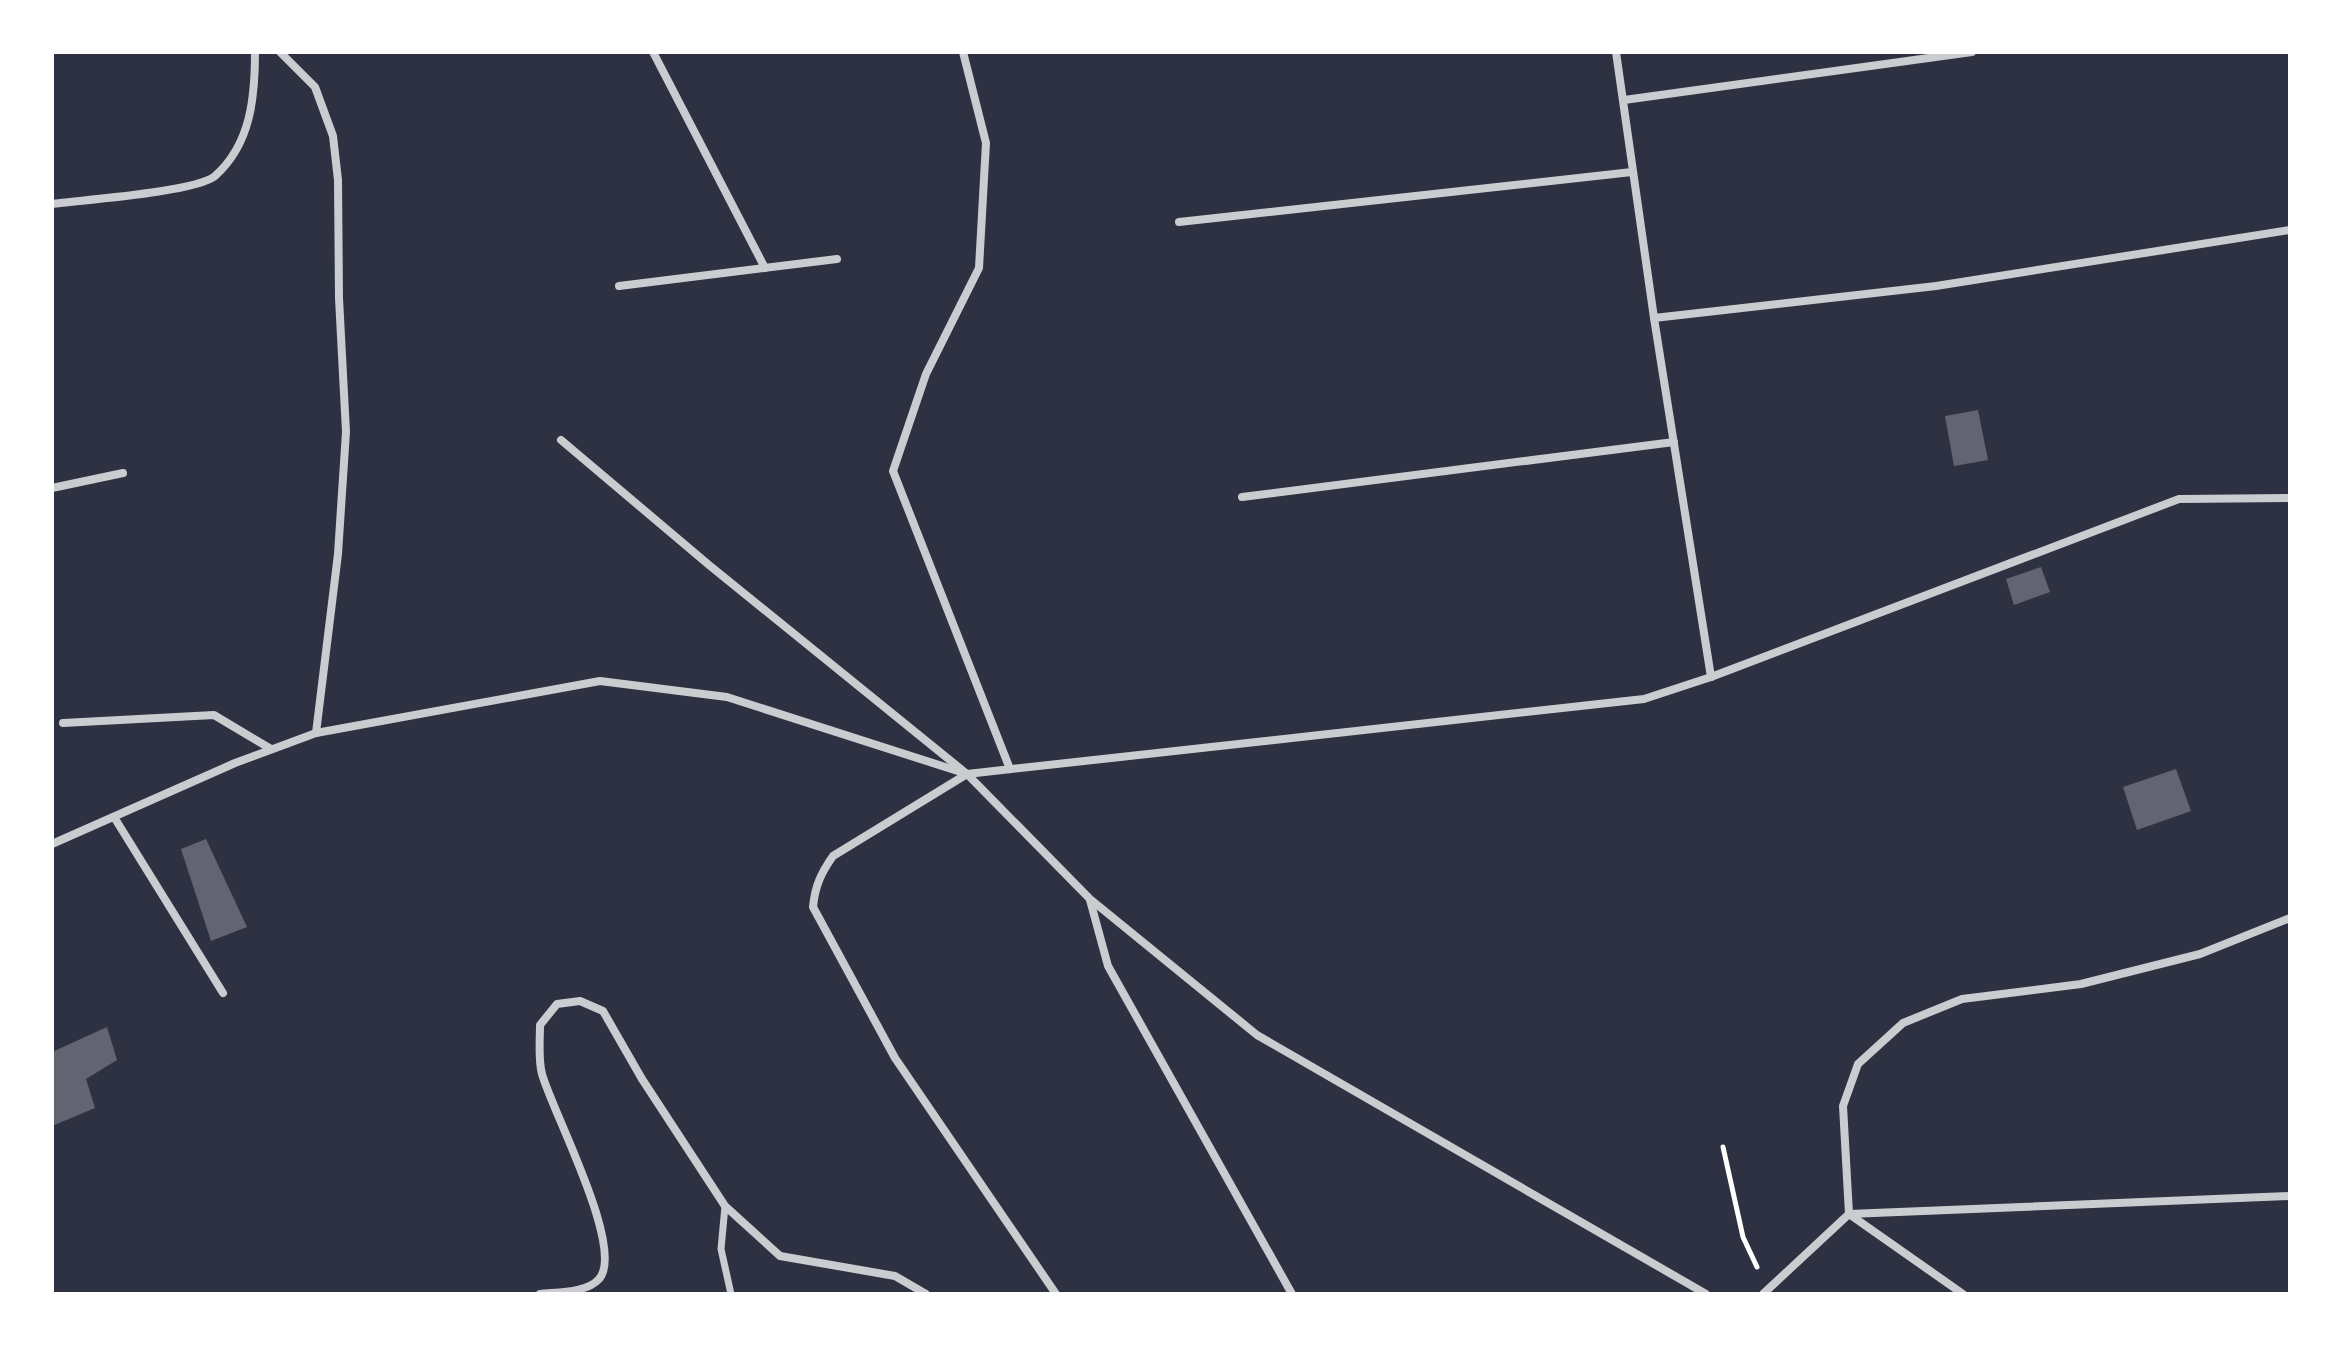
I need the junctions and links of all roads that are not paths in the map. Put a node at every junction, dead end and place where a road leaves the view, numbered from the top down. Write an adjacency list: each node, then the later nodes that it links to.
1 (255, 52): 9 (street)
2 (280, 52): 24 (street)
3 (653, 52): 13 (street)
4 (963, 52): 26 (street)
5 (1616, 52): 7 (street)
6 (1972, 52): 7 (street)
7 (1624, 100): 8 (street)
8 (1632, 172): 10 (street); 15 (street)
9 (52, 204)
10 (1179, 222)
11 (2290, 230): 15 (street)
12 (837, 259): 13 (street)
13 (765, 268): 14 (street)
14 (619, 286)
15 (1654, 318): 17 (street)
16 (561, 440): 27 (street)
17 (1674, 442): 20 (street); 22 (street)
18 (123, 473): 19 (street)
19 (52, 488)
20 (1242, 497)
21 (2290, 498): 22 (street)
22 (1711, 677): 26 (street)
23 (63, 723): 25 (street)
24 (316, 733): 25 (street); 27 (street)
25 (271, 749): 28 (street)
26 (1010, 769): 27 (street)
27 (967, 774): 30 (street); 41 (street)
28 (114, 817): 29 (street); 32 (street)
29 (52, 844)
30 (1090, 899): 42 (street); 43 (street)
31 (2290, 918): 35 (street)
32 (223, 993)
33 (2290, 1196): 35 (street)
34 (725, 1206): 36 (street); 39 (street); 40 (street)
35 (1849, 1214): 37 (street); 44 (street)
36 (569, 1292): 38 (street)
37 (1765, 1292)
38 (540, 1294)
39 (731, 1294)
40 (926, 1294)
41 (1056, 1294)
42 (1292, 1294)
43 (1706, 1294)
44 (1963, 1294)

